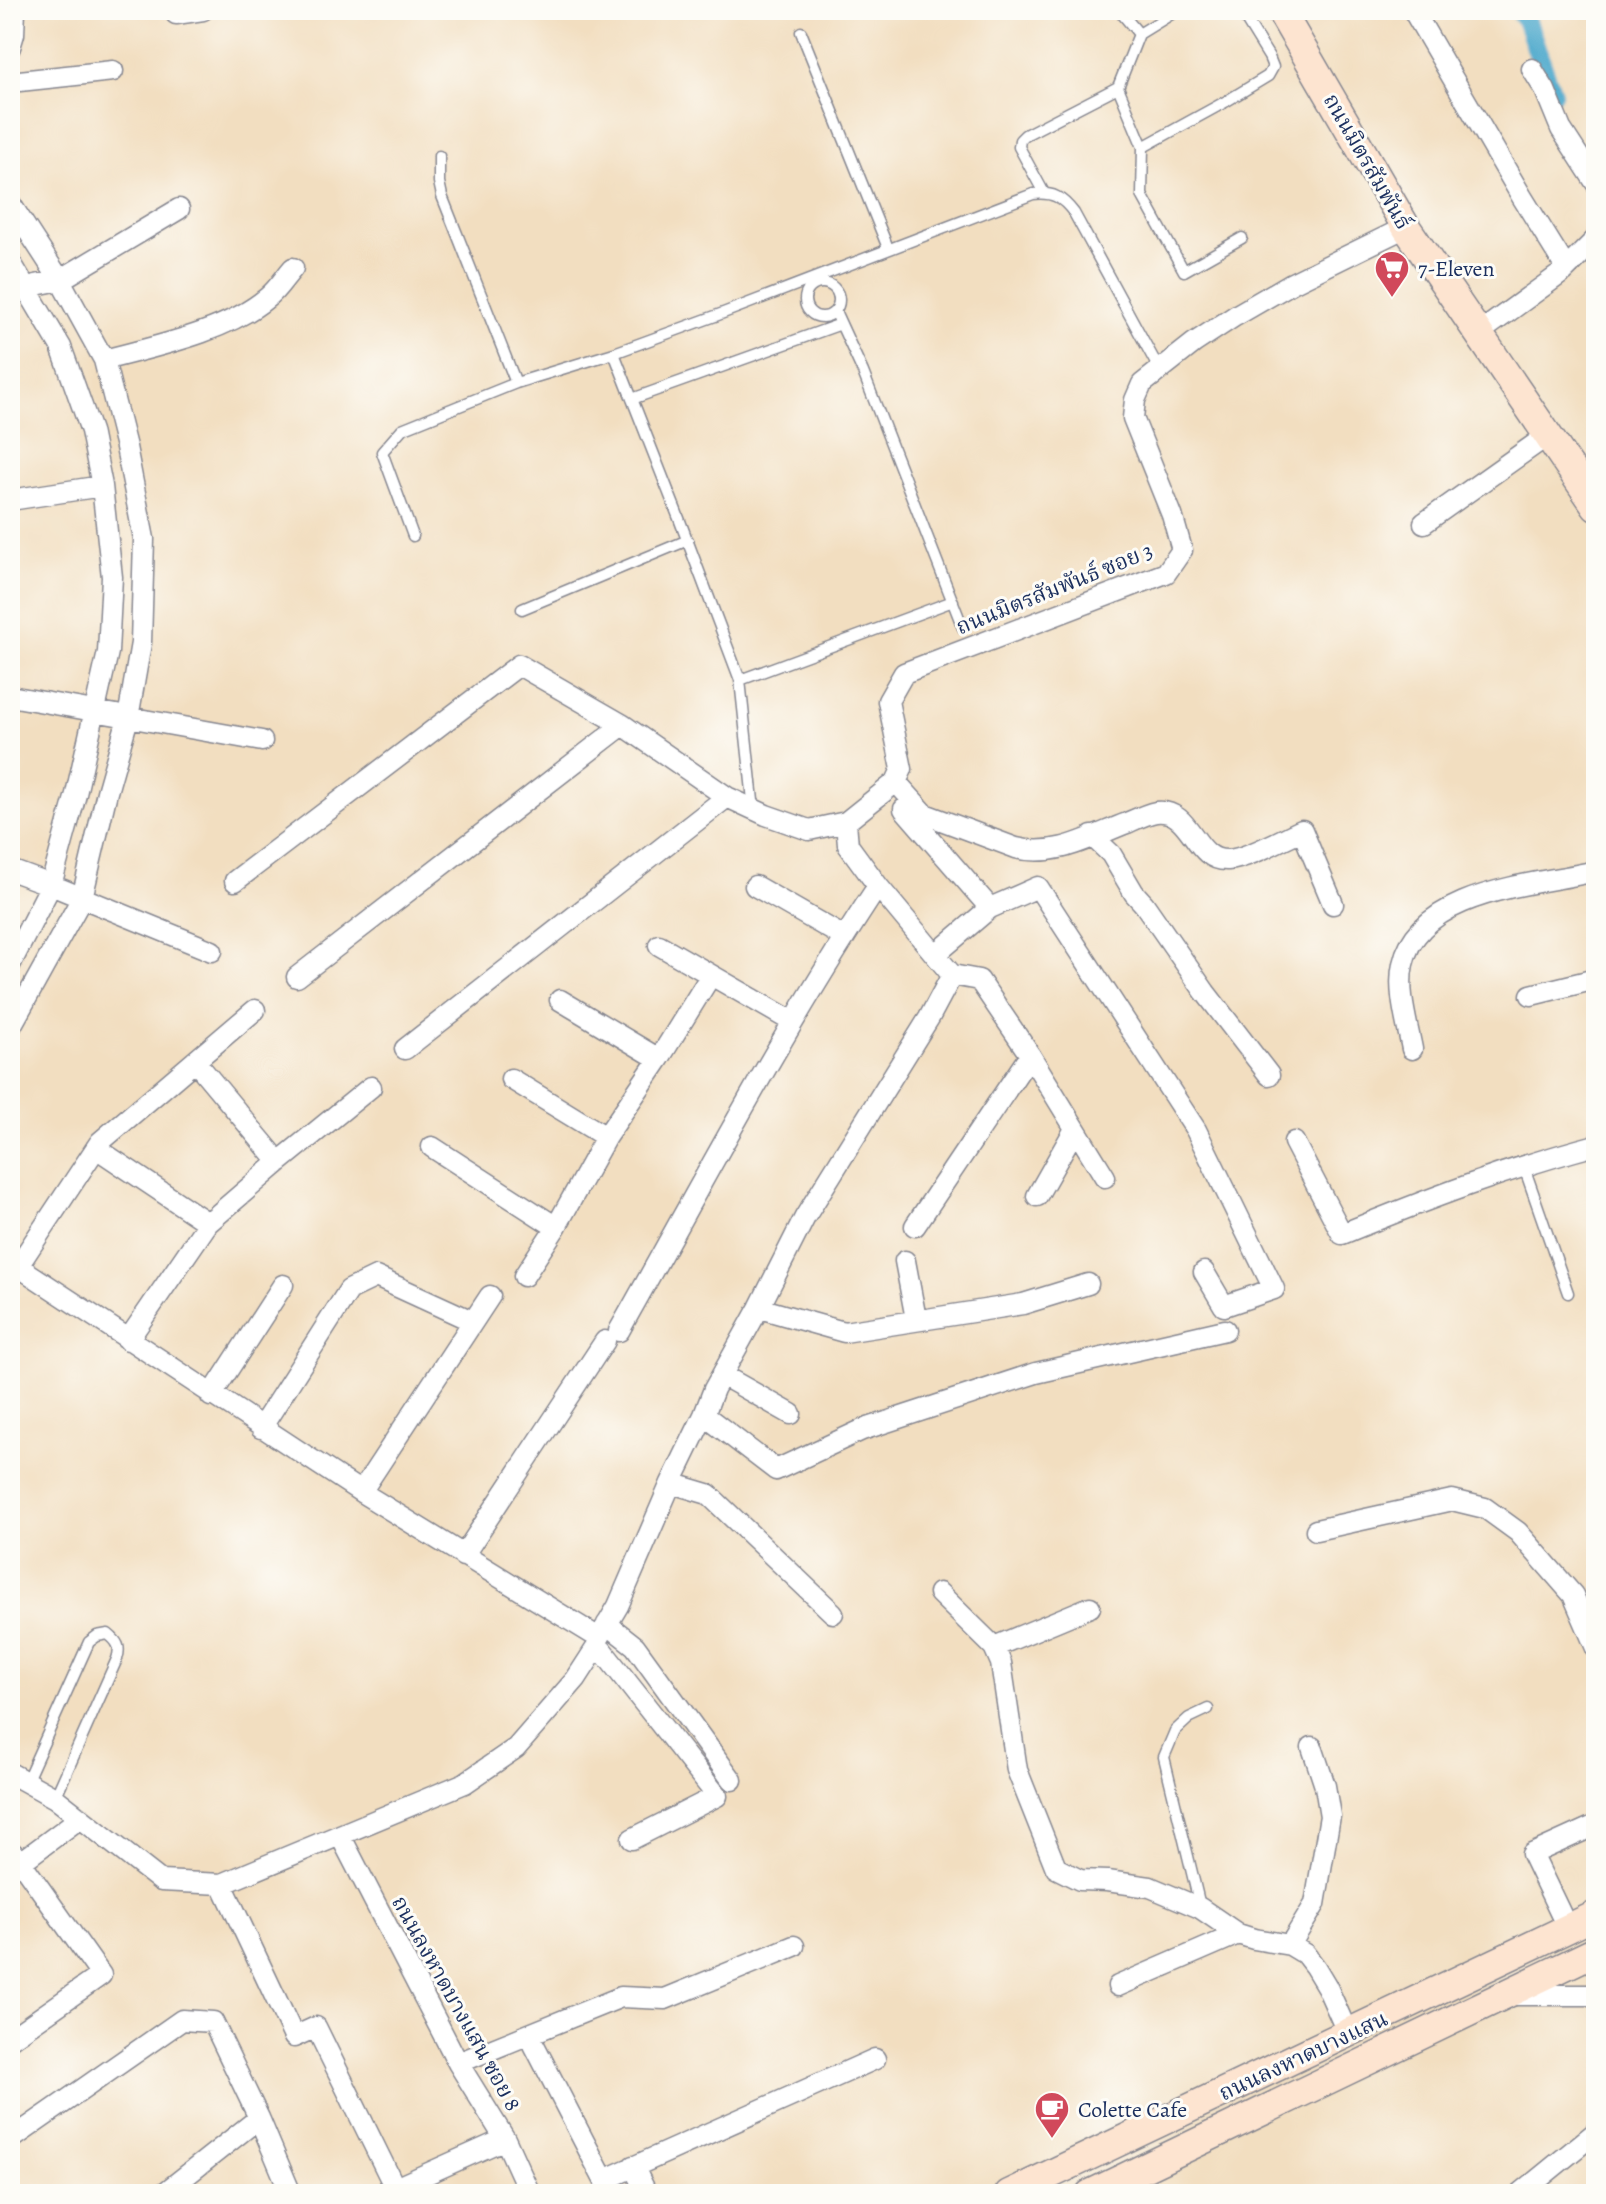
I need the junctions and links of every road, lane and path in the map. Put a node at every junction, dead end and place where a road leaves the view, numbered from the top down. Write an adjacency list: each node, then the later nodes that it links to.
1 (15, 10): 11 (street)
2 (203, 10): 8 (street)
3 (1119, 10): 10 (lane)
4 (1178, 10): 10 (lane)
5 (1240, 10): 16 (lane)
6 (1280, 10): 22 (main road, ถนนมิตรสัมพันธ์)
7 (1413, 10): 29 (street)
8 (176, 14)
9 (801, 32): 25 (lane)
10 (1139, 34): 15 (lane)
11 (10, 47)
12 (1532, 69): 18 (street)
13 (113, 71): 14 (street)
14 (10, 82)
15 (1118, 87): 16 (lane); 19 (lane)
16 (1143, 147): 23 (lane)
17 (439, 156): 41 (lane)
18 (1596, 183)
19 (1044, 193): 25 (lane); 40 (lane)
20 (10, 203): 30 (street)
21 (179, 209): 30 (street)
22 (1406, 227): 37 (main road, ถนนมิตรสัมพันธ์); 40 (street, ถนนมิตรสัมพันธ์ ซอย 3)
23 (1242, 238)
24 (1596, 239): 29 (street)
25 (888, 248): 28 (lane)
26 (10, 261): 33 (street)
27 (293, 268): 39 (street)
28 (838, 268): 31 (lane); 32 (lane)
29 (1566, 268): 37 (street)
30 (60, 280): 33 (street); 39 (street)
31 (831, 286): 34 (lane); 35 (lane)
32 (792, 287): 34 (lane); 38 (lane)
33 (18, 290): 44 (street)
34 (805, 300): 35 (lane)
35 (835, 311): 36 (lane)
36 (841, 324): 42 (lane); 50 (lane)
37 (1479, 333): 43 (main road, ถนนมิตรสัมพันธ์)
38 (614, 353): 41 (lane); 42 (lane)
39 (104, 360): 56 (street)
40 (1159, 369): 59 (street, ถนนมิตรสัมพันธ์ ซอย 3)
41 (516, 383): 48 (lane)
42 (632, 399): 49 (lane)
43 (1548, 435): 46 (main road, ถนนมิตรสัมพันธ์); 47 (street)
44 (102, 486): 45 (street); 55 (street)
45 (10, 500)
46 (1596, 506)
47 (1424, 523)
48 (413, 536)
49 (688, 540): 51 (lane); 53 (lane)
50 (953, 601): 52 (lane); 53 (lane)
51 (522, 609)
52 (963, 628)
53 (740, 680): 61 (lane)
54 (10, 696): 55 (street)
55 (95, 712): 56 (street); 67 (street)
56 (128, 718): 58 (street); 70 (street)
57 (623, 725): 60 (street); 66 (street); 80 (street)
58 (262, 741)
59 (892, 786): 62 (street); 63 (street); 72 (street)
60 (727, 797): 61 (street); 87 (street)
61 (754, 810): 62 (street)
62 (846, 822): 69 (street)
63 (1092, 836): 71 (street); 92 (street)
64 (10, 870): 67 (street)
65 (1596, 871): 88 (street)
66 (235, 881)
67 (51, 885): 70 (street); 77 (street)
68 (755, 886): 73 (street)
69 (878, 886): 73 (street); 76 (street)
70 (82, 898): 75 (street); 86 (street)
71 (1333, 904)
72 (990, 908): 76 (street); 110 (street)
73 (844, 937): 85 (street)
74 (659, 945): 78 (street)
75 (212, 951)
76 (936, 954): 79 (street)
77 (10, 965)
78 (711, 975): 85 (street); 90 (street)
79 (952, 975): 89 (street); 116 (street)
80 (297, 977)
81 (1596, 979): 82 (street)
82 (1531, 995)
83 (560, 1000): 90 (street)
84 (255, 1010): 91 (street)
85 (793, 1022): 129 (street)
86 (10, 1028)
87 (405, 1049)
88 (1412, 1049)
89 (1030, 1055): 95 (street); 106 (street)
90 (659, 1059): 96 (street)
91 (195, 1061): 100 (street); 101 (street)
92 (1269, 1075)
93 (511, 1079): 96 (street)
94 (371, 1087): 101 (street)
95 (1075, 1129): 103 (street); 104 (street)
96 (606, 1137): 107 (street)
97 (1294, 1142): 102 (street)
98 (1596, 1145): 102 (street)
99 (432, 1147): 107 (street)
100 (96, 1148): 105 (street); 109 (street)
101 (279, 1162): 105 (street)
102 (1524, 1167): 114 (lane)
103 (1105, 1177)
104 (1037, 1196)
105 (208, 1223): 120 (street)
106 (915, 1226)
107 (556, 1227): 111 (street)
108 (905, 1261): 117 (street)
109 (14, 1264): 120 (street)
110 (1204, 1272)
111 (524, 1276)
112 (1088, 1284): 117 (street)
113 (283, 1285): 122 (street)
114 (1568, 1293)
115 (490, 1296): 118 (street)
116 (759, 1308): 117 (street); 121 (street)
117 (916, 1319)
118 (472, 1321): 125 (street); 127 (street)
119 (1225, 1330): 124 (street)
120 (128, 1340): 122 (street)
121 (722, 1375): 123 (street); 124 (street)
122 (211, 1396): 125 (street)
123 (791, 1414)
124 (704, 1415): 126 (street)
125 (261, 1428): 127 (street)
126 (671, 1483): 132 (street); 133 (street)
127 (361, 1492): 129 (street)
128 (1316, 1530): 135 (street)
129 (463, 1556): 133 (street)
130 (939, 1593): 134 (street)
131 (1090, 1607): 134 (street)
132 (833, 1613)
133 (601, 1636): 139 (street); 142 (street); 143 (street)
134 (994, 1647): 146 (street)
135 (1596, 1648)
136 (1208, 1709): 146 (lane)
137 (1312, 1747): 150 (street)
138 (18, 1777): 140 (street); 140 (lane)
139 (732, 1780)
140 (68, 1809): 144 (street); 145 (street)
141 (1596, 1825): 148 (street)
142 (340, 1835): 145 (street); 160 (street, ถนนลงหาดบางแสน ซอย 8)
143 (632, 1839)
144 (15, 1857): 158 (street)
145 (222, 1884): 166 (street)
146 (1200, 1908): 149 (street)
147 (1596, 1915): 148 (main road, ถนนลงหาดบางแสน)
148 (1568, 1929): 156 (main road, ถนนลงหาดบางแสน)
149 (1238, 1934): 150 (street); 153 (street)
150 (1290, 1945): 156 (street)
151 (794, 1946): 157 (street)
152 (1596, 1951): 154 (main road, ถนนลงหาดบางแสน)
153 (1118, 1986)
154 (1504, 1995): 155 (street); 173 (main road, ถนนลงหาดบางแสน)
155 (1596, 1995)
156 (1348, 2034): 172 (main road, ถนนลงหาดบางแสน)
157 (529, 2035): 160 (street); 165 (street)
158 (10, 2039)
159 (875, 2059): 165 (street)
160 (458, 2063): 163 (street, ถนนลงหาดบางแสน ซอย 8)
161 (259, 2118): 164 (street); 168 (street); 169 (street)
162 (1596, 2132): 167 (street)
163 (505, 2139): 166 (street); 170 (street, ถนนลงหาดบางแสน ซอย 8)
164 (10, 2140)
165 (633, 2166): 171 (street)
166 (392, 2192)
167 (1524, 2193)
168 (163, 2194)
169 (291, 2194)
170 (530, 2194)
171 (647, 2194)
172 (1009, 2194)
173 (1090, 2194)

